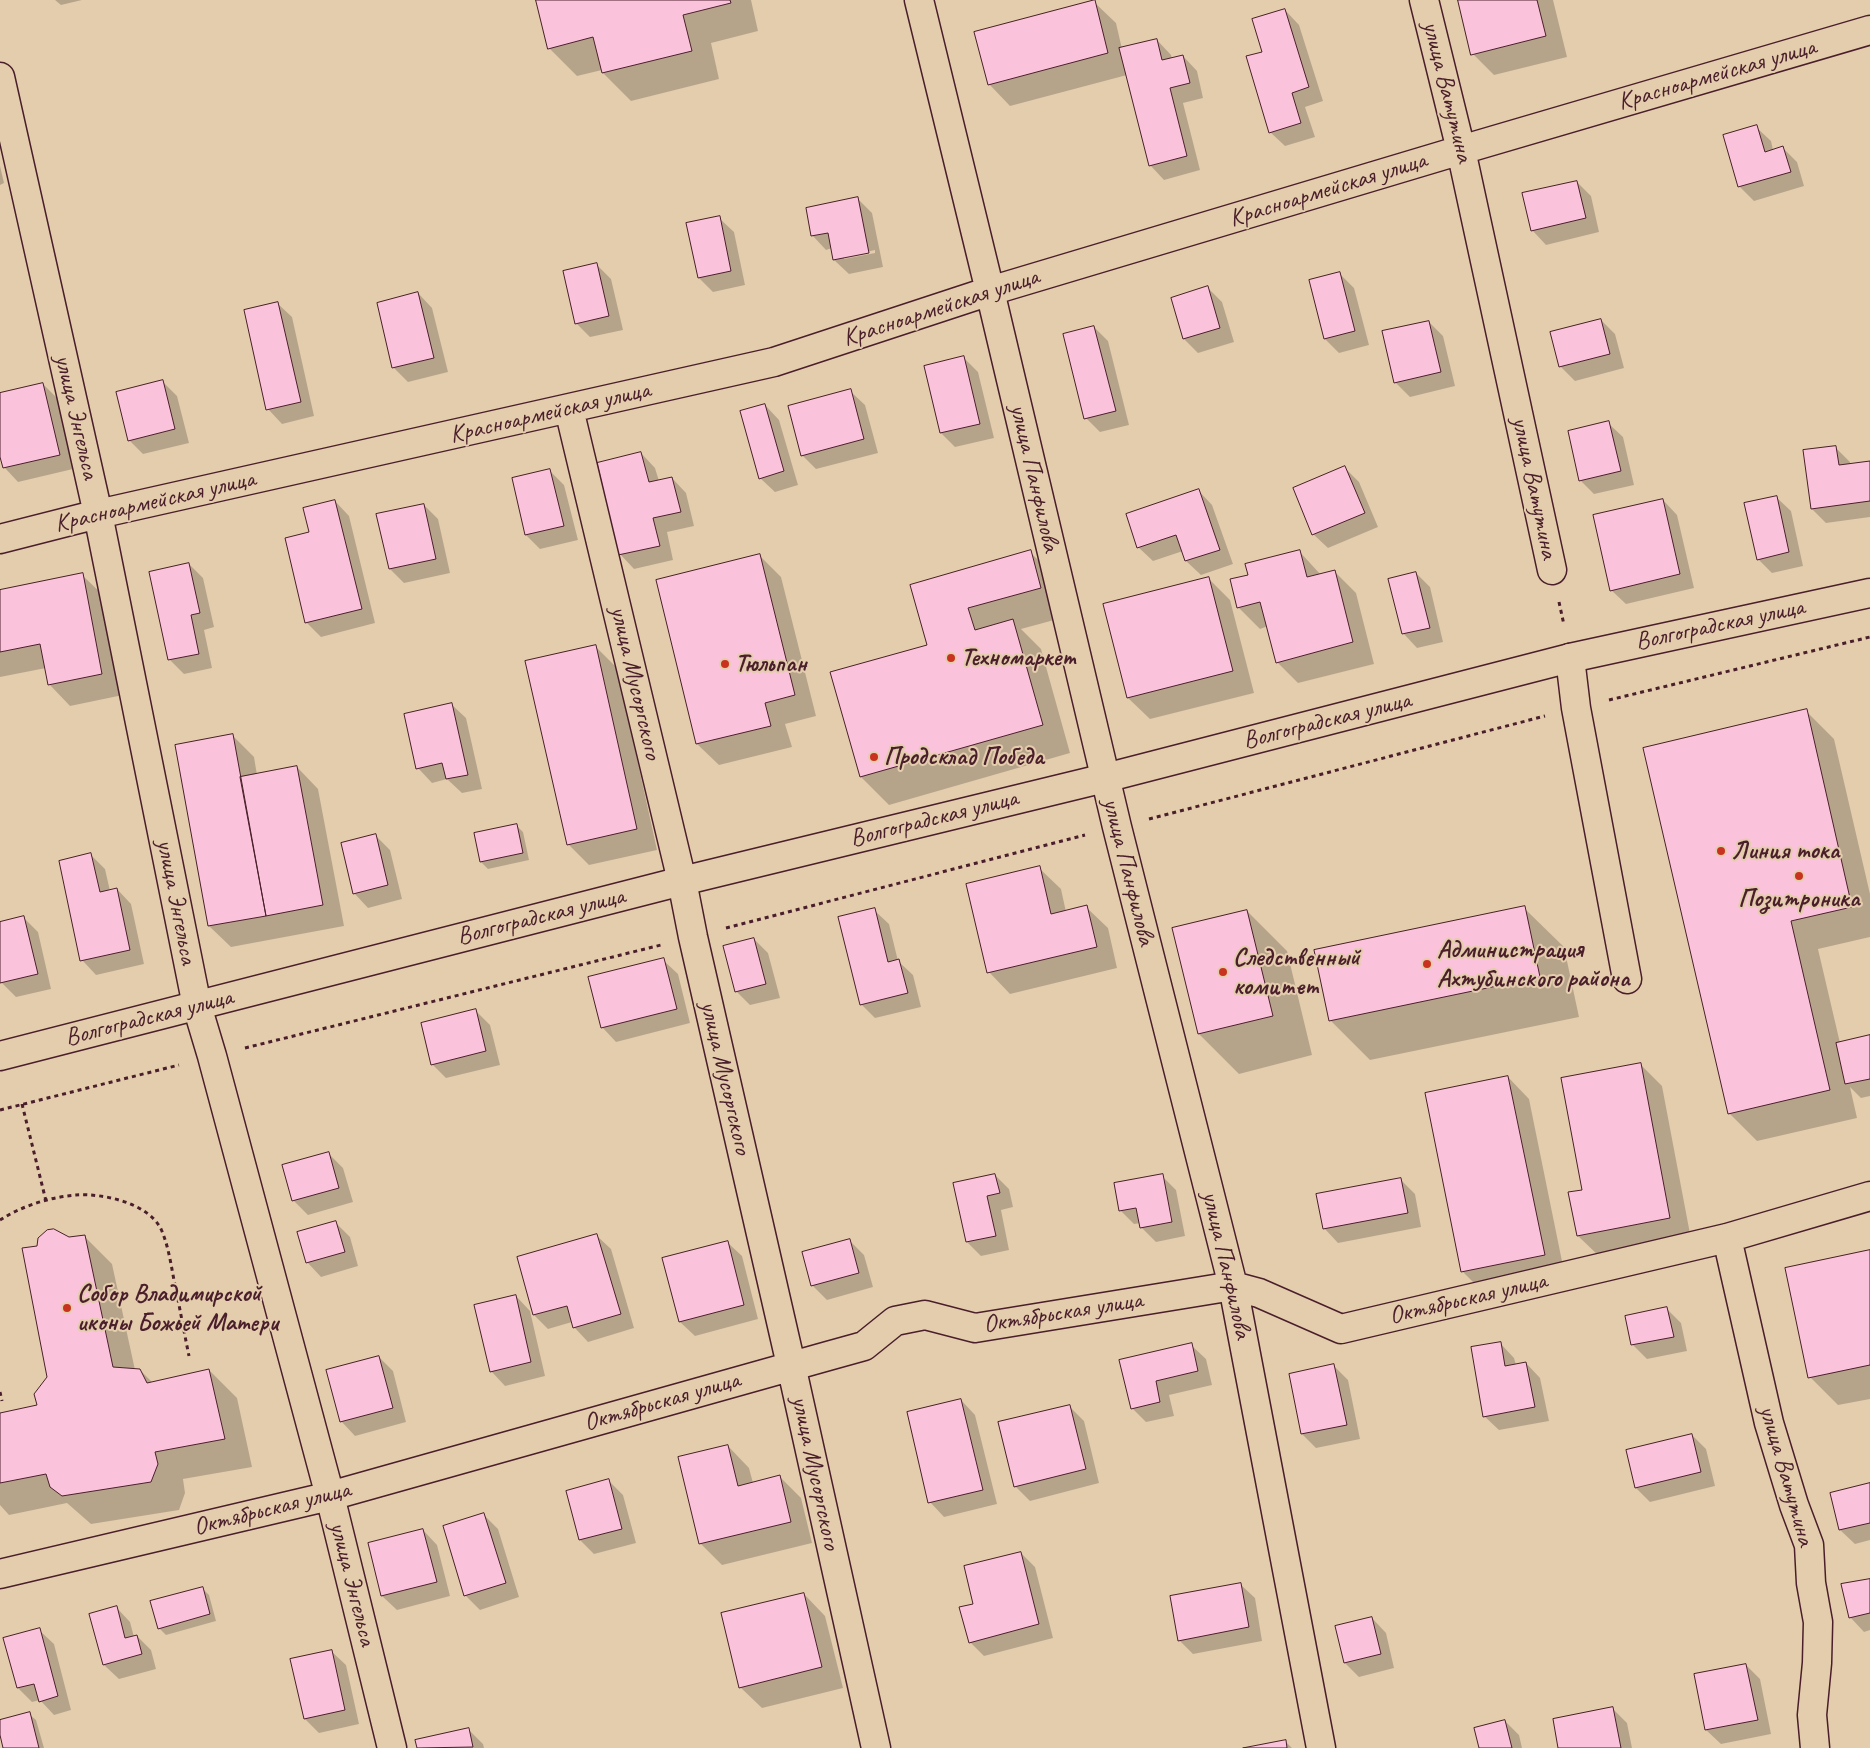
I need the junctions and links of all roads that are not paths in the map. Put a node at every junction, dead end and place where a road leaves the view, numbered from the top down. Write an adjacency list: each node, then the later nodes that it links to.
1 (919, 0): 6 (street, улица Панфилова)
2 (1424, 0): 5 (street, улица Ватутина)
3 (1870, 30): 5 (street, Красноармейская улица)
4 (0, 77): 8 (street, улица Энгельса)
5 (1461, 150): 6 (street, Красноармейская улица); 10 (street, улица Ватутина)
6 (990, 291): 7 (street, Красноармейская улица); 13 (street, улица Панфилова)
7 (569, 409): 8 (street, Красноармейская улица); 14 (street, улица Мусоргского)
8 (98, 514): 9 (street, Красноармейская улица); 16 (street, улица Энгельса)
9 (0, 539)
10 (1552, 570)
11 (1870, 593): 12 (street, Волгоградская улица)
12 (1570, 658): 13 (street, Волгоградская улица); 15 (street)
13 (1105, 778): 14 (street, Волгоградская улица); 20 (street, улица Панфилова)
14 (682, 881): 16 (street, Волгоградская улица); 21 (street, улица Мусоргского)
15 (1627, 979)
16 (197, 1006): 17 (street, Волгоградская улица); 22 (street, улица Энгельса)
17 (0, 1056)
18 (1870, 1196): 19 (street, Октябрьская улица)
19 (1727, 1238): 20 (street, Октябрьская улица); 27 (street, улица Ватутина)
20 (1233, 1286): 21 (street, Октябрьская улица); 26 (street, улица Панфилова)
21 (791, 1365): 22 (street, Октябрьская улица); 25 (street, улица Мусоргского)
22 (330, 1496): 23 (street, Октябрьская улица); 24 (street, улица Энгельса)
23 (0, 1574)
24 (392, 1748)
25 (876, 1748)
26 (1321, 1748)
27 (1815, 1748)

